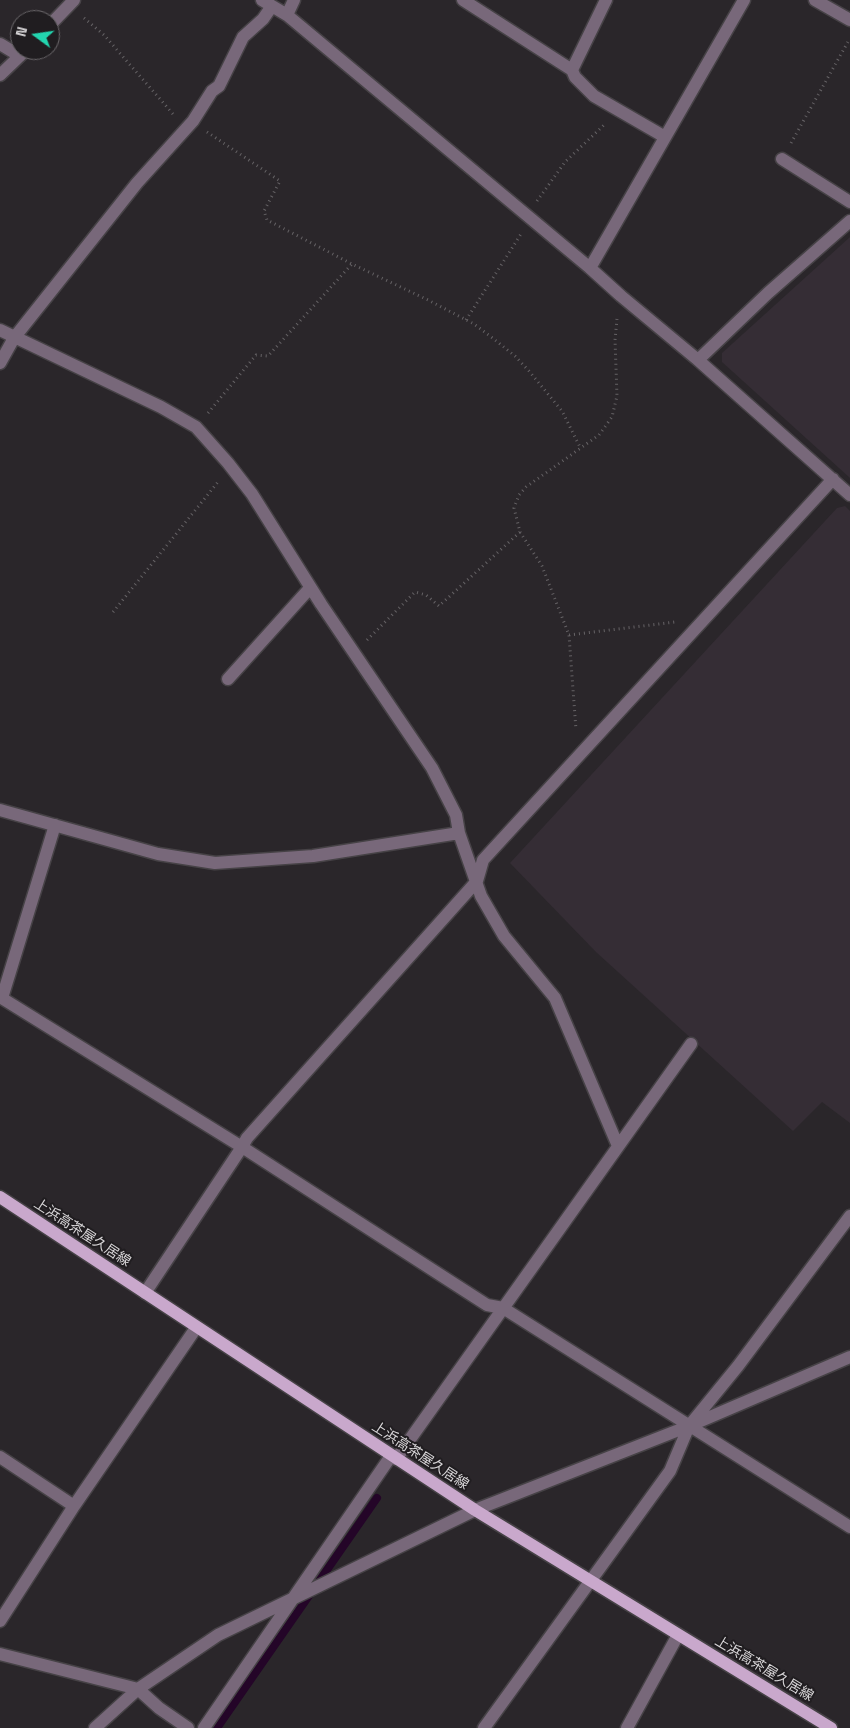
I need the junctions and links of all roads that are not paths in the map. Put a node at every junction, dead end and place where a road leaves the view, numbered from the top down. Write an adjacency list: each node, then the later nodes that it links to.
1 (294, 0): 8 (street)
2 (463, 0): 12 (street)
3 (606, 0): 12 (street)
4 (744, 0): 14 (street)
5 (815, 0): 10 (street)
6 (71, 3): 9 (street)
7 (267, 3): 8 (street); 20 (street)
8 (287, 14): 18 (street)
9 (60, 15)
10 (850, 20)
11 (16, 60): 13 (street)
12 (572, 70): 14 (street)
13 (0, 75)
14 (665, 137): 18 (street)
15 (782, 159): 16 (street)
16 (850, 202)
17 (850, 221): 21 (street)
18 (590, 268): 21 (street)
19 (0, 330): 20 (street)
20 (14, 338): 22 (street); 25 (street)
21 (698, 360): 23 (street)
22 (0, 363)
23 (833, 479): 24 (street); 30 (street)
24 (850, 495)
25 (310, 588): 26 (street); 29 (street)
26 (228, 679)
27 (0, 810): 28 (street)
28 (55, 825): 29 (street); 31 (street)
29 (459, 832): 30 (street)
30 (477, 881): 33 (street); 34 (street)
31 (1, 997): 34 (street)
32 (690, 1044): 33 (street)
33 (618, 1146): 38 (street)
34 (242, 1147): 37 (street); 38 (street)
35 (0, 1197): 37 (main road, 上浜高茶屋久居線)
36 (850, 1216): 41 (street)
37 (145, 1293): 39 (main road, 上浜高茶屋久居線)
38 (503, 1308): 41 (street); 43 (street)
39 (196, 1328): 43 (main road, 上浜高茶屋久居線); 44 (street)
40 (850, 1358): 41 (street)
41 (689, 1426): 45 (street); 46 (street); 47 (street)
42 (0, 1457): 44 (street)
43 (394, 1458): 45 (main road, 上浜高茶屋久居線); 48 (street)
44 (74, 1506): 49 (street)
45 (475, 1510): 47 (main road, 上浜高茶屋久居線); 48 (street)
46 (850, 1527)
47 (592, 1582): 50 (main road, 上浜高茶屋久居線); 56 (street)
48 (294, 1598): 52 (street); 55 (street)
49 (0, 1621)
50 (678, 1635): 57 (street); 58 (main road, 上浜高茶屋久居線)
51 (0, 1654): 52 (street)
52 (138, 1689): 53 (street); 54 (street)
53 (95, 1728)
54 (188, 1728)
55 (204, 1728)
56 (484, 1728)
57 (627, 1728)
58 (831, 1728)

